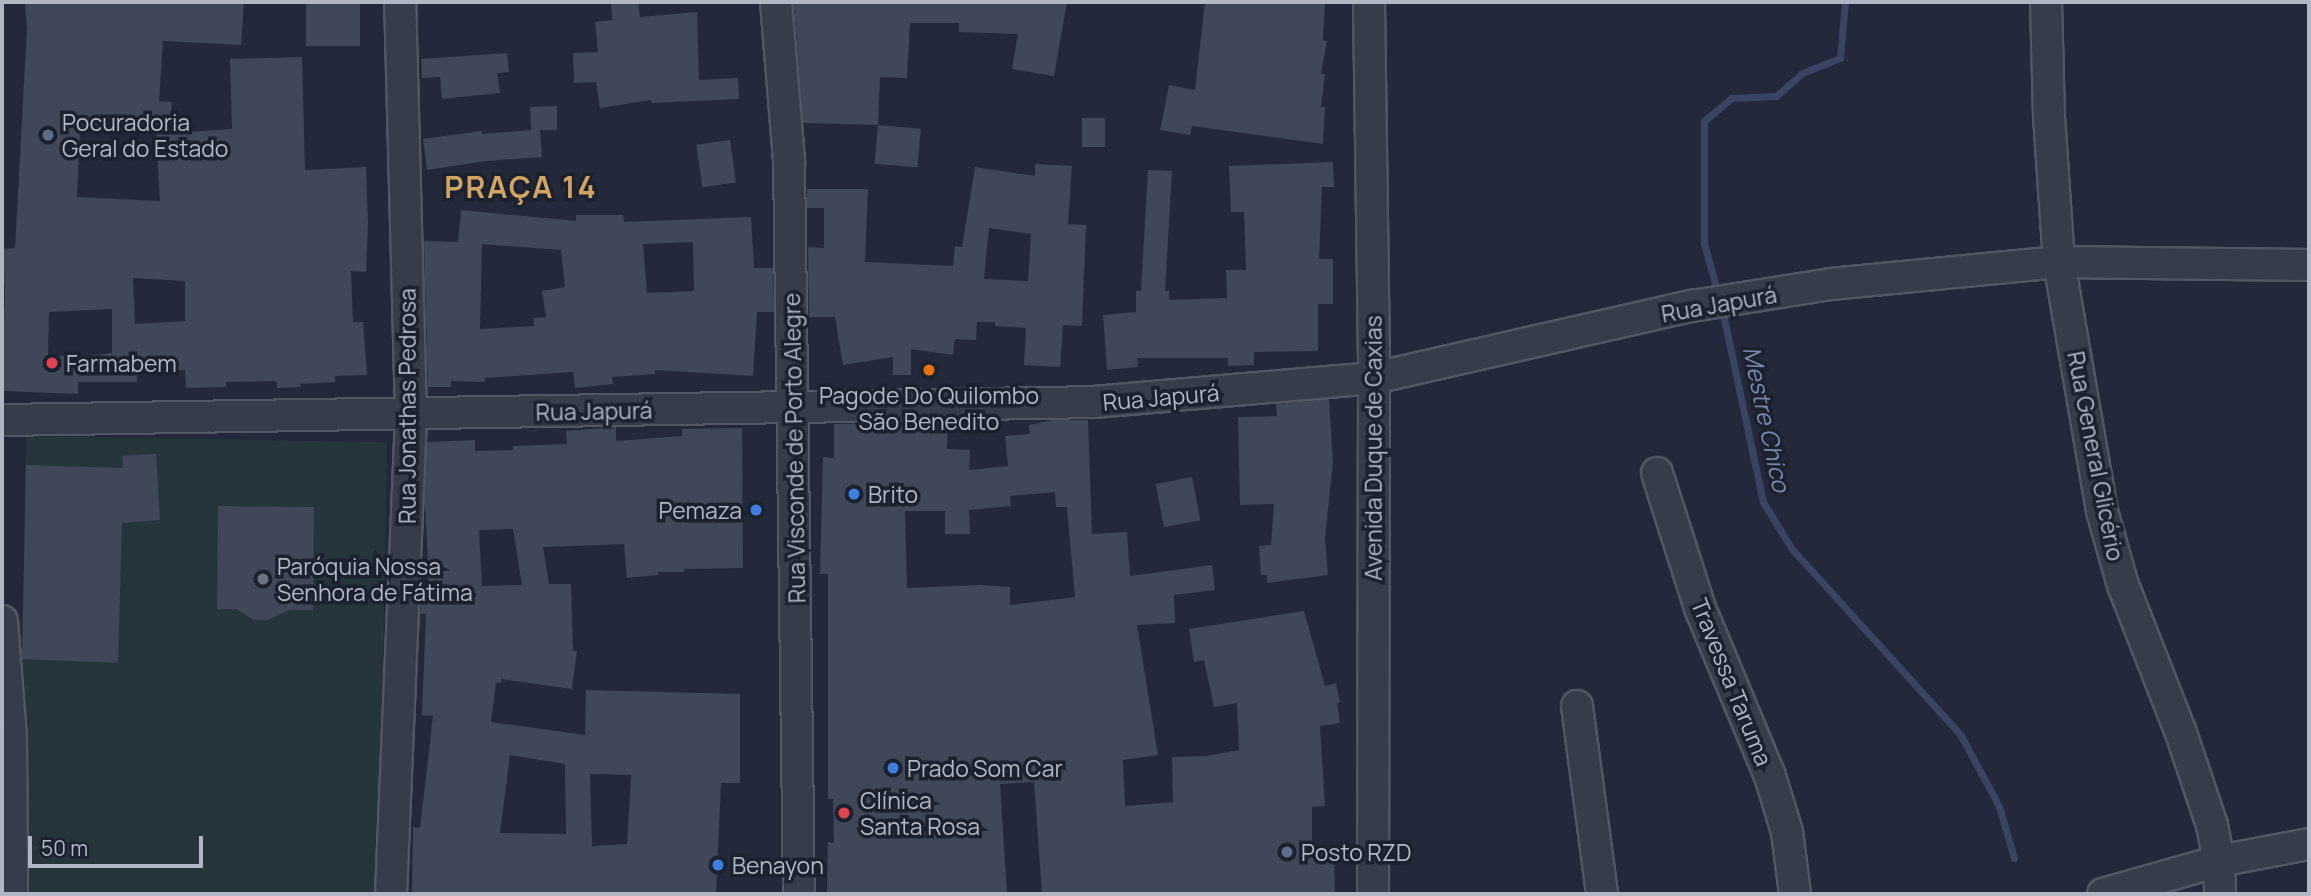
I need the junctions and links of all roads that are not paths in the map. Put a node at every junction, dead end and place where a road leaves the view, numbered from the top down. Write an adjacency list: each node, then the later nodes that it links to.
1 (400, 2): 9 (street, Rua Jonathas Pedrosa)
2 (776, 2): 8 (street, Rua Visconde de Porto Alegre)
3 (1369, 2): 7 (street, Avenida Duque de Caxias)
4 (2046, 2): 5 (street, Rua General Glicério)
5 (2059, 261): 6 (street, Rua Japurá); 7 (street, Rua Japurá); 16 (street, Rua General Glicério)
6 (2309, 265)
7 (1374, 378): 8 (street, Rua Japurá); 20 (street, Avenida Duque de Caxias)
8 (794, 409): 9 (street, Rua Japurá); 19 (street, Rua Visconde de Porto Alegre)
9 (411, 416): 10 (street, Rua Japurá); 18 (street, Rua Jonathas Pedrosa)
10 (2, 420)
11 (1657, 473): 22 (street, Travessa Taruma)
12 (2, 621): 14 (street)
13 (1577, 706): 21 (street)
14 (6, 739): 17 (street)
15 (2309, 844): 16 (street)
16 (2218, 861): 23 (street); 24 (street, Rua General Glicério)
17 (12, 894)
18 (391, 894)
19 (799, 894)
20 (1373, 894)
21 (1602, 894)
22 (1795, 894)
23 (2103, 894)
24 (2220, 894)

